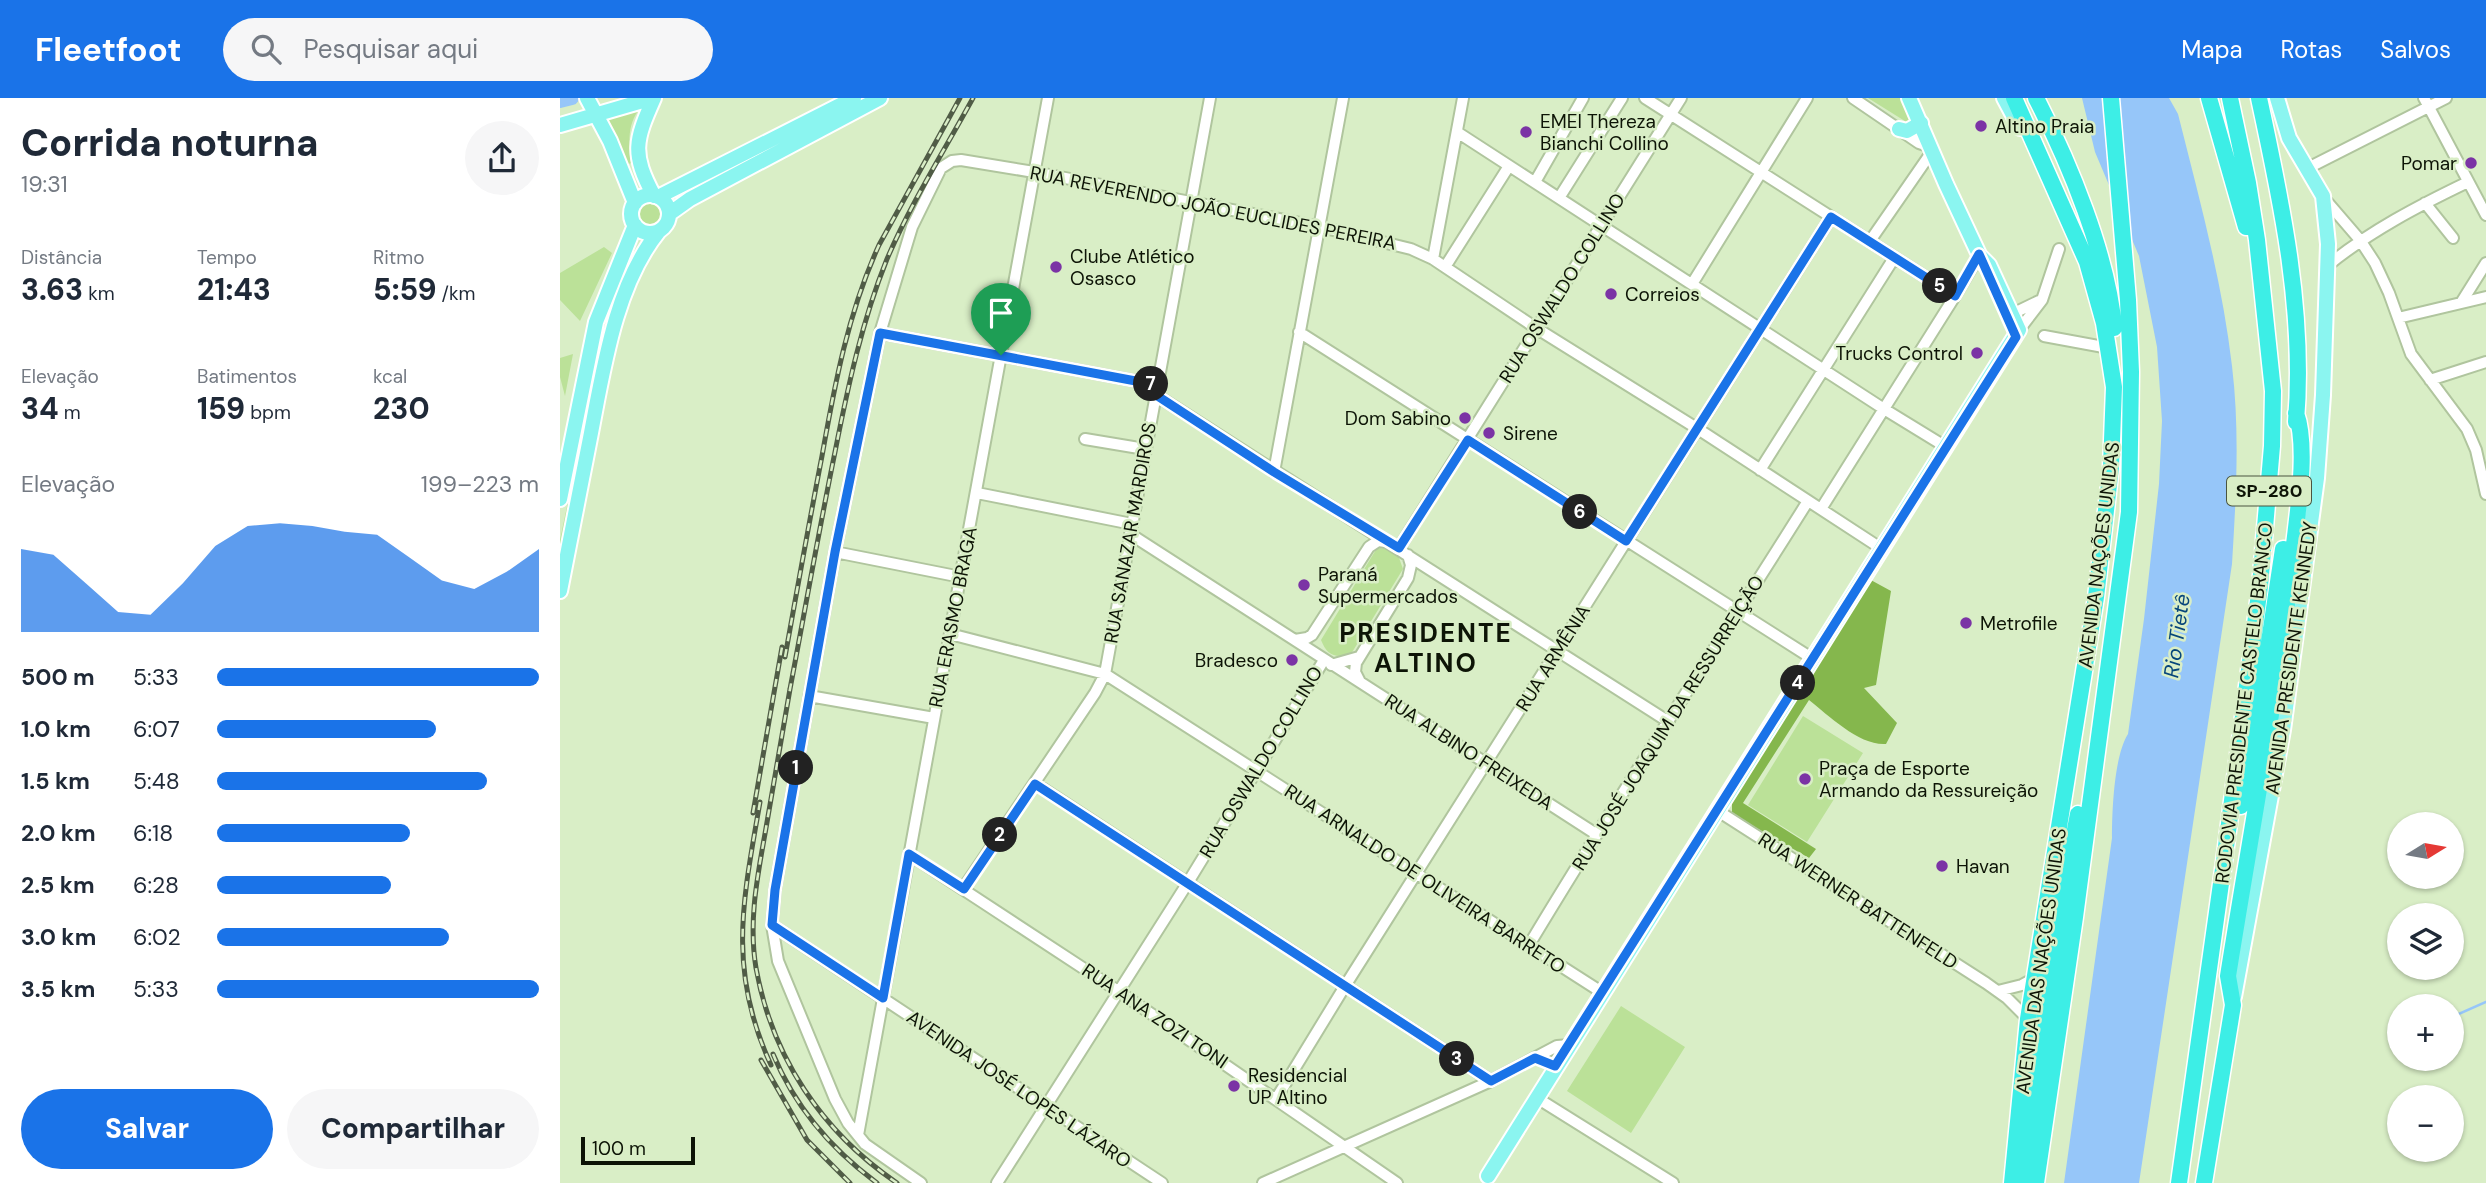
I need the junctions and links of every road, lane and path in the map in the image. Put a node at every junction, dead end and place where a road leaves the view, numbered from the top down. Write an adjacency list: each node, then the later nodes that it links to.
1 (654, 98): 25 (main road); 39 (main road)
2 (854, 98): 39 (main road)
3 (880, 98): 45 (main road)
4 (1048, 98): 34 (street, RUA ERASMO BRAGA)
5 (1210, 98): 43 (street, RUA SANAZAR MARDIROS)
6 (1343, 98): 51 (street)
7 (1464, 98): 30 (street)
8 (1583, 98): 37 (street)
9 (1622, 98): 41 (street)
10 (1645, 98): 26 (street)
11 (1681, 98): 26 (street, RUA OSWALDO COLLINO)
12 (1807, 98): 35 (street)
13 (1853, 98): 29 (street)
14 (1909, 98): 27 (main road)
15 (2004, 98): 36 (main road, AVENIDA NAÇÕES UNIDAS)
16 (2014, 98): 36 (highway)
17 (2110, 98): 124 (highway)
18 (2209, 98): 65 (highway)
19 (2230, 98): 65 (highway, RODOVIA PRESIDENTE CASTELO BRANCO / SP-280)
20 (2259, 98): 87 (highway)
21 (2277, 98): 33 (main road, AVENIDA PRESIDENTE KENNEDY)
22 (2446, 98): 23 (street)
23 (2426, 102): 33 (street); 38 (street)
24 (2039, 103): 80 (highway)
25 (591, 108): 28 (main road); 42 (main road)
26 (1670, 115): 35 (street); 50 (street, RUA OSWALDO COLLINO)
27 (1921, 123): 29 (main road); 31 (main road)
28 (560, 125)
29 (1899, 129): 31 (street)
30 (1457, 132): 32 (street); 60 (street)
31 (1932, 149): 56 (street); 58 (main road)
32 (1509, 166): 37 (street); 63 (street)
33 (2306, 169): 40 (main road, AVENIDA PRESIDENTE KENNEDY)
34 (1034, 172): 43 (street, RUA REVERENDO JOÃO EUCLIDES PEREIRA); 76 (street, RUA REVERENDO JOÃO EUCLIDES PEREIRA); 81 (street, RUA ERASMO BRAGA)
35 (1761, 172): 47 (street); 64 (street)
36 (2046, 172): 80 (highway, AVENIDA NAÇÕES UNIDAS)
37 (1535, 182): 41 (street)
38 (2468, 182): 44 (street); 46 (street)
39 (656, 196): 42 (main road); 45 (main road)
40 (2323, 197): 48 (street); 53 (main road, AVENIDA PRESIDENTE KENNEDY)
41 (1559, 198): 50 (street)
42 (635, 203): 49 (main road)
43 (1192, 203): 51 (street, RUA REVERENDO JOÃO EUCLIDES PEREIRA); 85 (street, RUA SANAZAR MARDIROS)
44 (2425, 203): 54 (street); 55 (street)
45 (669, 214): 52 (main road)
46 (2486, 215)
47 (1831, 217): 56 (street); 74 (street, RUA ARMÊNIA)
48 (2344, 221): 53 (street); 55 (street)
49 (635, 225): 52 (main road); 72 (main road)
50 (1601, 225): 64 (street); 73 (street, RUA OSWALDO COLLINO)
51 (1321, 227): 60 (street, RUA REVERENDO JOÃO EUCLIDES PEREIRA); 75 (street)
52 (659, 230): 78 (main road)
53 (2327, 234): 62 (main road, AVENIDA PRESIDENTE KENNEDY)
54 (2453, 238)
55 (2361, 240): 62 (street); 71 (street)
56 (1870, 241): 59 (street)
57 (2059, 249): 68 (street)
58 (1979, 254): 66 (street); 70 (main road); 77 (main road)
59 (1894, 258): 66 (street); 83 (street)
60 (1433, 259): 63 (street, RUA REVERENDO JOÃO EUCLIDES PEREIRA)
61 (2486, 263): 69 (street)
62 (2327, 266): 144 (main road, AVENIDA PRESIDENTE KENNEDY)
63 (1445, 267): 73 (street, RUA REVERENDO JOÃO EUCLIDES PEREIRA)
64 (1692, 284): 74 (street)
65 (2263, 287): 132 (highway, RODOVIA PRESIDENTE CASTELO BRANCO / SP-280)
66 (1955, 296): 86 (street)
67 (2486, 297): 69 (street)
68 (2042, 300): 70 (street); 77 (street)
69 (2461, 303): 71 (street)
70 (2012, 314): 77 (main road)
71 (2398, 317): 84 (street)
72 (596, 322): 78 (street); 97 (main road)
73 (1536, 328): 88 (street, RUA REVERENDO JOÃO EUCLIDES PEREIRA); 90 (street, RUA OSWALDO COLLINO)
74 (1760, 328): 83 (street); 88 (street, RUA ARMÊNIA)
75 (1299, 332): 90 (street); 94 (street)
76 (880, 333): 81 (street); 106 (street)
77 (2018, 333): 91 (main road)
78 (612, 334): 110 (main road)
79 (2044, 336): 80 (street)
80 (2109, 351): 127 (highway, AVENIDA NAÇÕES UNIDAS)
81 (1001, 355): 85 (street); 95 (street, RUA ERASMO BRAGA)
82 (2486, 362): 84 (street)
83 (1823, 369): 86 (street); 93 (street)
84 (2430, 380): 96 (street)
85 (1156, 390): 92 (street, RUA SANAZAR MARDIROS); 94 (street)
86 (1884, 408): 91 (street); 99 (street)
87 (2296, 413): 132 (highway); 144 (highway)
88 (1698, 429): 93 (street, RUA REVERENDO JOÃO EUCLIDES PEREIRA); 102 (street, RUA ARMÊNIA)
89 (1085, 439): 92 (street)
90 (1468, 440): 102 (street); 104 (street, RUA OSWALDO COLLINO)
91 (1946, 447): 105 (main road)
92 (1145, 449): 100 (street, RUA SANAZAR MARDIROS)
93 (1760, 470): 98 (street, RUA REVERENDO JOÃO EUCLIDES PEREIRA)
94 (1274, 472): 101 (street)
95 (977, 493): 100 (street); 108 (street, RUA ERASMO BRAGA)
96 (2486, 494)
97 (560, 499)
98 (1808, 501): 99 (street, RUA REVERENDO JOÃO EUCLIDES PEREIRA); 111 (street, RUA JOSÉ JOAQUIM DA RESSURREIÇÃO)
99 (1821, 509): 105 (street, RUA REVERENDO JOÃO EUCLIDES PEREIRA)
100 (1131, 529): 114 (street, RUA ALBINO FREIXEDA); 119 (street, RUA SANAZAR MARDIROS)
101 (1369, 530): 103 (street); 104 (street)
102 (1626, 541): 111 (street); 115 (street, RUA ARMÊNIA)
103 (1369, 547): 104 (street); 112 (street)
104 (1398, 549): 107 (street); 109 (street)
105 (1882, 549): 117 (main road)
106 (835, 552): 108 (street); 121 (street)
107 (1433, 570): 109 (street); 115 (street)
108 (961, 577): 113 (street, RUA ERASMO BRAGA)
109 (1408, 578): 116 (street)
110 (560, 591)
111 (1738, 612): 117 (street); 123 (street, RUA JOSÉ JOAQUIM DA RESSURREIÇÃO)
112 (1315, 631): 114 (street, RUA OSWALDO COLLINO); 118 (street, RUA OSWALDO COLLINO)
113 (950, 634): 119 (street, RUA ARNALDO DE OLIVEIRA BARRETO); 122 (street, RUA ERASMO BRAGA)
114 (1295, 640): 118 (street, RUA ALBINO FREIXEDA)
115 (1556, 652): 123 (street); 125 (street, RUA ARMÊNIA)
116 (1359, 657): 118 (street); 120 (street)
117 (1813, 659): 129 (main road)
118 (1324, 660): 120 (street, RUA ALBINO FREIXEDA); 126 (street, RUA OSWALDO COLLINO)
119 (1105, 674): 126 (street, RUA ARNALDO DE OLIVEIRA BARRETO); 128 (street, RUA SANAZAR MARDIROS)
120 (1360, 682): 125 (street, RUA ALBINO FREIXEDA)
121 (809, 696): 122 (street); 136 (street)
122 (934, 718): 131 (street, RUA ERASMO BRAGA)
123 (1669, 722): 130 (street, RUA JOSÉ JOAQUIM DA RESSURREIÇÃO)
124 (2095, 758): 163 (highway); 164 (highway)
125 (1486, 762): 130 (street, RUA ALBINO FREIXEDA); 133 (street, RUA ARMÊNIA)
126 (1256, 771): 133 (street, RUA ARNALDO DE OLIVEIRA BARRETO); 134 (street, RUA OSWALDO COLLINO)
127 (2068, 782): 138 (highway, AVENIDA DAS NAÇÕES UNIDAS)
128 (1035, 784): 134 (street); 135 (street, RUA SANAZAR MARDIROS)
129 (1718, 811): 141 (street, RUA WERNER BATTENFELD); 142 (main road)
130 (1596, 834): 137 (street, RUA JOSÉ JOAQUIM DA RESSURREIÇÃO)
131 (909, 854): 135 (street, RUA ANA ZOZI TONI); 143 (street, RUA ERASMO BRAGA)
132 (2224, 862): 165 (highway, RODOVIA PRESIDENTE CASTELO BRANCO / SP-280)
133 (1417, 873): 137 (street, RUA ARNALDO DE OLIVEIRA BARRETO); 139 (street, RUA ARMÊNIA)
134 (1187, 884): 139 (street); 140 (street, RUA OSWALDO COLLINO)
135 (964, 889): 140 (street, RUA ANA ZOZI TONI)
136 (772, 925): 143 (street, AVENIDA JOSÉ LOPES LÁZARO); 153 (street)
137 (1529, 945): 142 (street, RUA ARNALDO DE OLIVEIRA BARRETO)
138 (2035, 978): 141 (street); 145 (highway, AVENIDA DAS NAÇÕES UNIDAS)
139 (1345, 985): 149 (street); 151 (street, RUA ARMÊNIA)
140 (1118, 990): 151 (street, RUA ANA ZOZI TONI); 152 (street, RUA OSWALDO COLLINO)
141 (1998, 991): 145 (street, RUA WERNER BATTENFELD)
142 (1603, 993): 146 (main road)
143 (883, 998): 152 (street, AVENIDA JOSÉ LOPES LÁZARO); 153 (street, RUA ERASMO BRAGA)
144 (2233, 1005): 166 (highway, AVENIDA PRESIDENTE KENNEDY)
145 (2028, 1019): 162 (highway, AVENIDA DAS NAÇÕES UNIDAS)
146 (1570, 1045): 147 (street); 148 (main road)
147 (1535, 1058): 148 (street); 149 (street)
148 (1555, 1066): 150 (main road)
149 (1491, 1081): 154 (street)
150 (1537, 1098): 155 (main road); 161 (street)
151 (1276, 1099): 154 (street, RUA ANA ZOZI TONI)
152 (1045, 1107): 157 (street, RUA OSWALDO COLLINO); 158 (street, AVENIDA JOSÉ LOPES LÁZARO)
153 (858, 1135): 156 (street)
154 (1344, 1146): 159 (street); 160 (street, RUA ANA ZOZI TONI)
155 (1485, 1181)
156 (921, 1183)
157 (997, 1183)
158 (1162, 1183)
159 (1263, 1183)
160 (1397, 1183)
161 (1673, 1183)
162 (2012, 1183)
163 (2022, 1183)
164 (2036, 1183)
165 (2179, 1183)
166 (2204, 1183)

